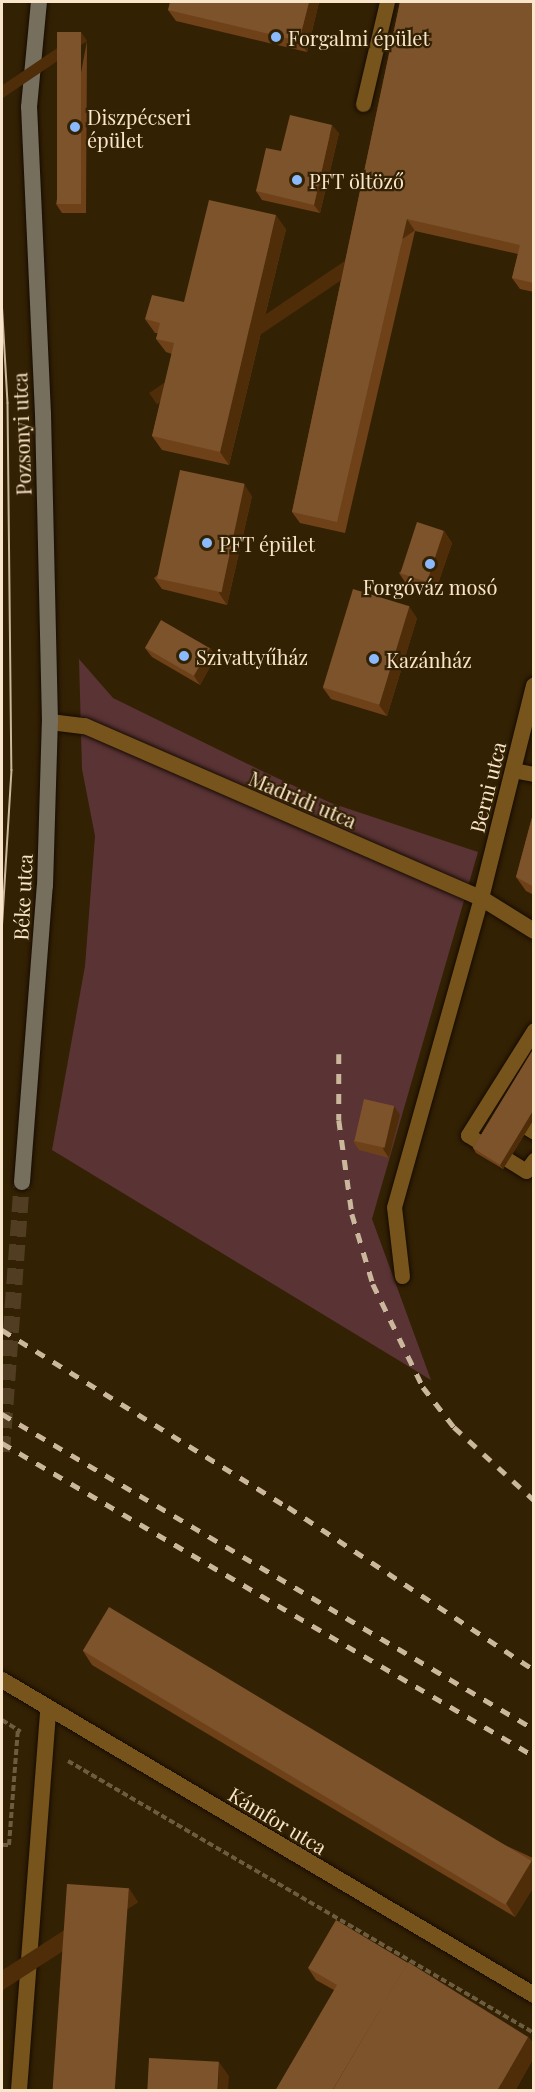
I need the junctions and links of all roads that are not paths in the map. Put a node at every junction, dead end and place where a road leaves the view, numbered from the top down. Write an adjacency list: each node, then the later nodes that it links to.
1 (39, 2): 5 (main road, Pozsonyi utca)
2 (387, 2): 3 (lane)
3 (363, 104)
4 (534, 686): 6 (street, Berni utca)
5 (50, 722): 8 (street, Madridi utca); 17 (main road, Béke utca)
6 (513, 770): 7 (lane); 8 (street, Berni utca)
7 (534, 774)
8 (481, 898): 9 (street, Madridi utca); 18 (lane)
9 (534, 931)
10 (534, 1030): 11 (lane)
11 (527, 1053): 12 (lane)
12 (501, 1081): 13 (lane); 14 (lane)
13 (518, 1091)
14 (488, 1104): 15 (lane); 16 (lane)
15 (534, 1132)
16 (534, 1160)
17 (22, 1182)
18 (402, 1276)
19 (2, 1680): 20 (street, Kámfor utca)
20 (48, 1709): 21 (street, Kámfor utca); 22 (street)
21 (534, 1995)
22 (19, 2091)

